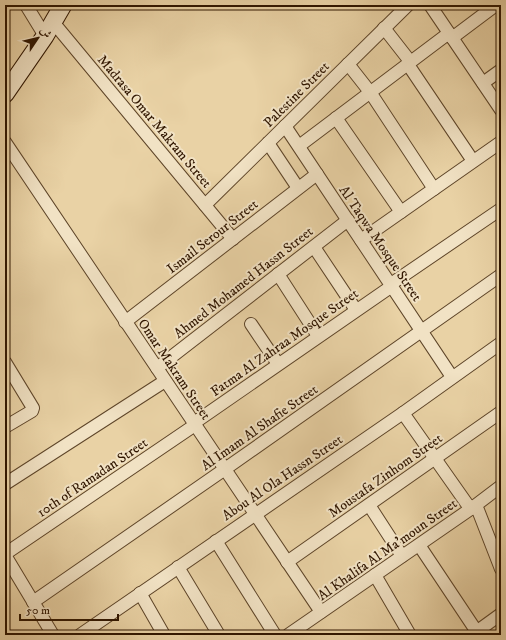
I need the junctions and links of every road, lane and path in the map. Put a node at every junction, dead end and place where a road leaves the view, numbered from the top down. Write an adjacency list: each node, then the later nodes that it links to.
1 (26, 5): 7 (street, Madrasa Omar Makram Street)
2 (63, 5): 7 (main road)
3 (408, 5): 6 (street, Palestine Street)
4 (430, 5): 8 (street)
5 (496, 5): 8 (street)
6 (384, 28): 9 (street, Palestine Street); 10 (street)
7 (49, 29): 13 (main road); 26 (street, Madrasa Omar Makram Street)
8 (450, 35): 10 (street); 12 (street)
9 (348, 64): 14 (street); 17 (street, Palestine Street)
10 (408, 64): 14 (street); 22 (street)
11 (501, 70): 12 (street)
12 (483, 83): 15 (street)
13 (6, 91)
14 (370, 92): 16 (street); 25 (street)
15 (501, 110)
16 (336, 118): 21 (street); 28 (street)
17 (285, 126): 20 (street, Palestine Street); 21 (street, Al Taqwa Mosque Street)
18 (5, 142): 37 (street, Omar Makram Street)
19 (501, 142): 22 (street)
20 (268, 143): 24 (street); 26 (street, Palestine Street)
21 (299, 146): 23 (street, Al Taqwa Mosque Street)
22 (473, 161): 25 (street)
23 (317, 174): 24 (street, Ismail Serour Street); 29 (street, Al Taqwa Mosque Street)
24 (298, 188): 30 (street, Ismail Serour Street)
25 (434, 188): 28 (street)
26 (205, 204): 30 (street, Madrasa Omar Makram Street)
27 (501, 209): 35 (street, Fatma Al Zahraa Mosque Street)
28 (401, 212): 31 (street)
29 (348, 220): 31 (street, Al Taqwa Mosque Street); 32 (street, Ahmed Mohamed Hassn Street)
30 (233, 239): 37 (street, Ismail Serour Street)
31 (361, 240): 35 (street, Al Taqwa Mosque Street)
32 (314, 247): 33 (street, Ahmed Mohamed Hassn Street); 36 (street)
33 (278, 274): 40 (street); 44 (street, Ahmed Mohamed Hassn Street)
34 (501, 276): 39 (street, Al Imam Al Shafie Street)
35 (391, 285): 36 (street, Fatma Al Zahraa Mosque Street); 39 (street, Al Taqwa Mosque Street)
36 (356, 310): 40 (street, Fatma Al Zahraa Mosque Street)
37 (125, 322): 44 (street, Omar Makram Street)
38 (251, 324): 42 (street)
39 (422, 331): 45 (street, Al Taqwa Mosque Street); 52 (street, Al Imam Al Shafie Street)
40 (318, 336): 42 (street, Fatma Al Zahraa Mosque Street)
41 (501, 343): 45 (street, Abou Al Ola Hassn Street)
42 (278, 364): 49 (street, Fatma Al Zahraa Mosque Street)
43 (6, 368): 50 (street)
44 (157, 368): 46 (street, Omar Makram Street)
45 (452, 377): 48 (street, Abou Al Ola Hassn Street)
46 (165, 380): 49 (street, Omar Makram Street); 53 (street)
47 (501, 412): 51 (street, Moustafa Zinhom Street)
48 (403, 413): 51 (street); 57 (street, Abou Al Ola Hassn Street)
49 (194, 424): 52 (street, Omar Makram Street); 61 (street, 10th of Ramadan Street)
50 (5, 427)
51 (435, 458): 55 (street, Moustafa Zinhom Street); 56 (street)
52 (225, 469): 57 (street, Omar Makram Street); 68 (street, Al Imam Al Shafie Street)
53 (5, 484)
54 (501, 486): 56 (street, Al Khalifa Al Ma'moun Street)
55 (368, 505): 62 (street); 63 (street, Moustafa Zinhom Street)
56 (472, 508): 59 (street, Al Khalifa Al Ma'moun Street); 60 (street)
57 (255, 514): 58 (street, Abou Al Ola Hassn Street); 63 (street, Omar Makram Street)
58 (216, 541): 64 (street, Abou Al Ola Hassn Street); 76 (street)
59 (419, 545): 62 (street, Al Khalifa Al Ma'moun Street); 71 (street)
60 (498, 550): 65 (street)
61 (5, 554): 68 (street)
62 (402, 556): 66 (street, Al Khalifa Al Ma'moun Street)
63 (287, 562): 69 (street, Omar Makram Street)
64 (178, 567): 67 (street, Abou Al Ola Hassn Street); 75 (street)
65 (501, 569)
66 (375, 575): 69 (street, Al Khalifa Al Ma'moun Street); 78 (street)
67 (140, 593): 73 (street, Abou Al Ola Hassn Street); 74 (street)
68 (33, 602): 72 (street)
69 (321, 612): 77 (street, Al Khalifa Al Ma'moun Street)
70 (501, 614): 71 (street)
71 (475, 633)
72 (53, 635)
73 (80, 635)
74 (164, 635)
75 (219, 635)
76 (275, 635)
77 (288, 635)
78 (410, 635)

